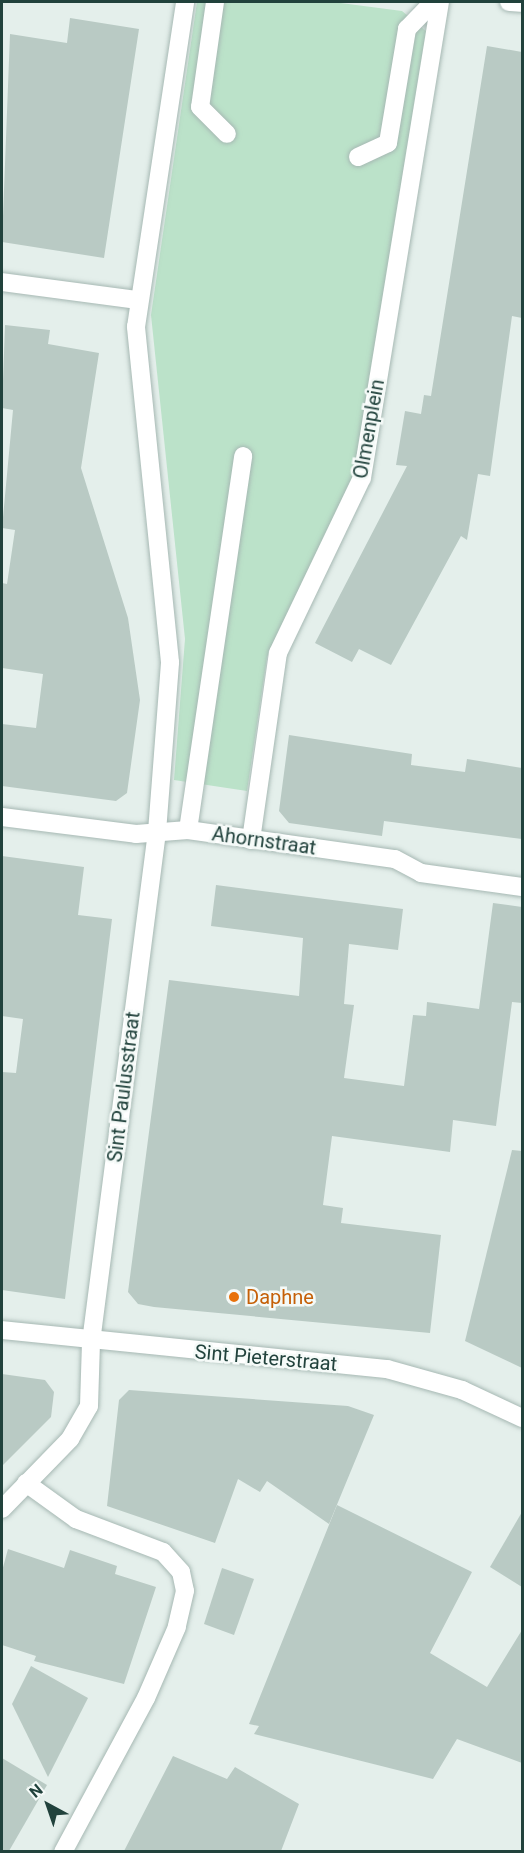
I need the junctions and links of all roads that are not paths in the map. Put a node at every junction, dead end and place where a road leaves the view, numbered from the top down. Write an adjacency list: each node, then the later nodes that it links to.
1 (185, 2): 10 (street)
2 (216, 2): 7 (street)
3 (433, 2): 8 (street)
4 (440, 2): 15 (street, Olmenplein)
5 (509, 2): 6 (street)
6 (522, 3)
7 (227, 134)
8 (358, 157)
9 (2, 282): 10 (street)
10 (137, 300): 14 (street)
11 (243, 456): 13 (street)
12 (2, 817): 14 (street, Ahornstraat)
13 (188, 830): 14 (street, Ahornstraat); 15 (street, Ahornstraat)
14 (157, 832): 18 (street, Sint Paulusstraat)
15 (251, 840): 16 (street, Ahornstraat)
16 (522, 886)
17 (2, 1330): 18 (street, Sint Pieterstraat)
18 (92, 1342): 19 (street, Sint Pieterstraat); 20 (street, Sint Paulusstraat)
19 (522, 1418)
20 (26, 1483): 21 (street, Sint Paulusstraat); 22 (street)
21 (2, 1509)
22 (63, 1851)

